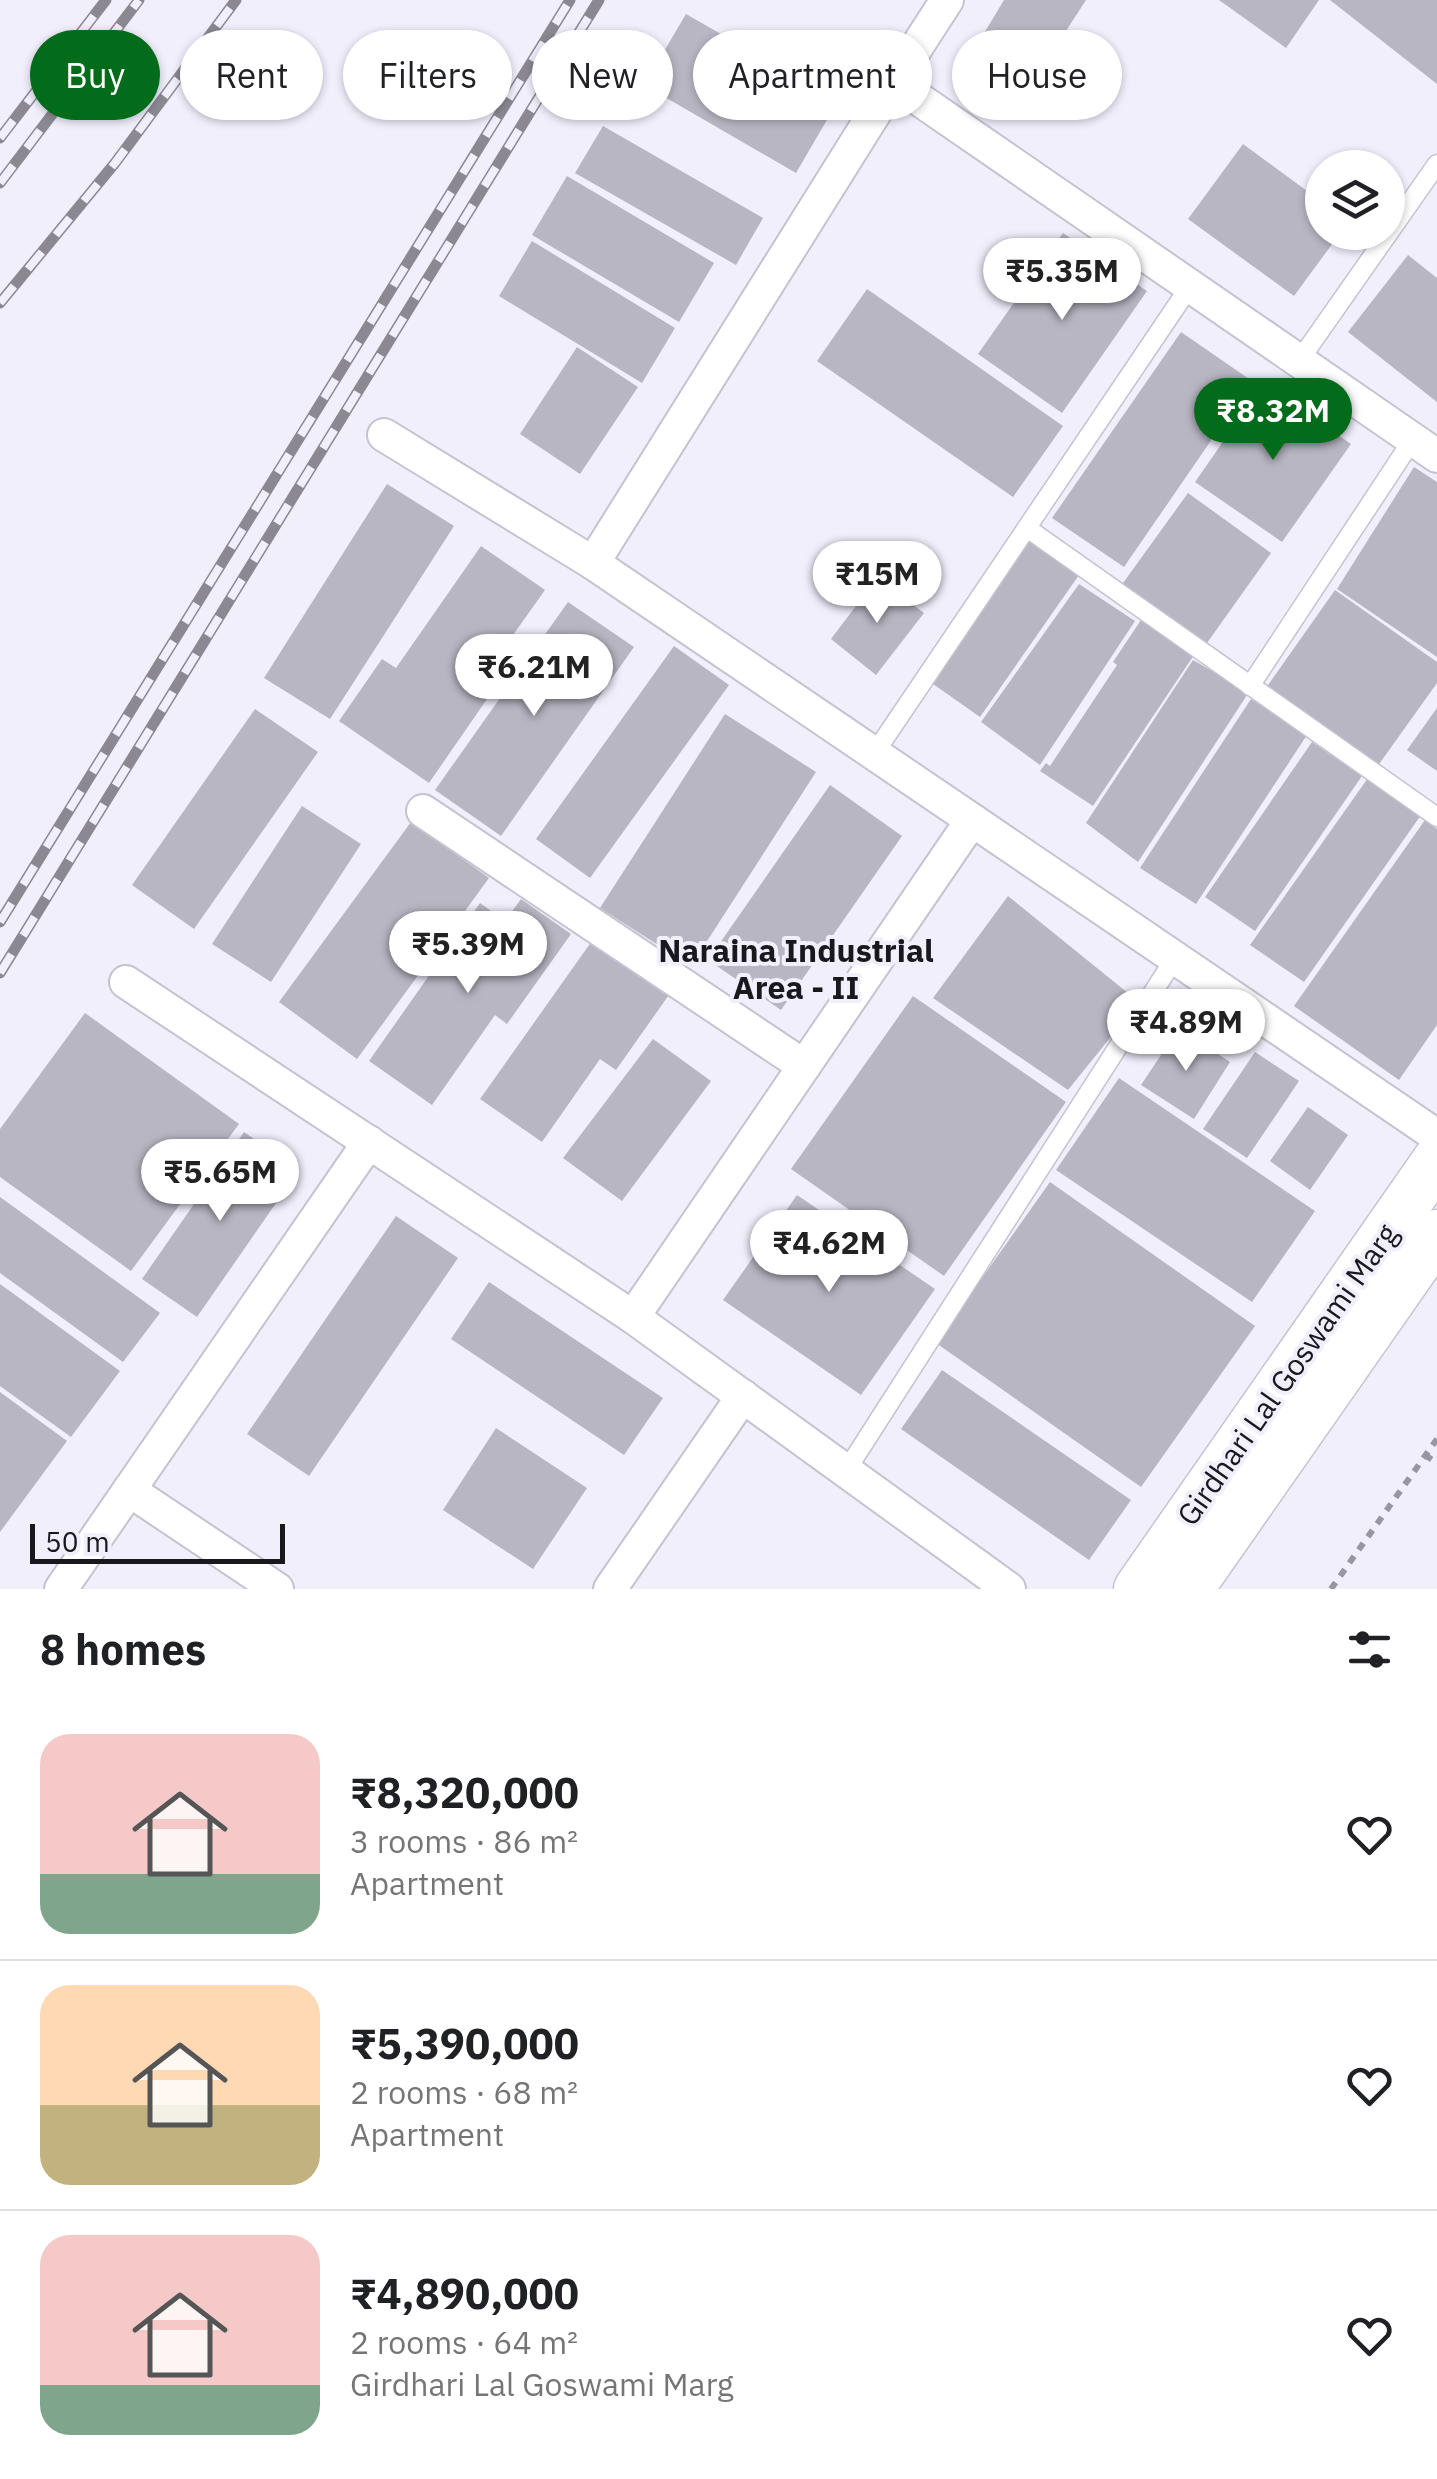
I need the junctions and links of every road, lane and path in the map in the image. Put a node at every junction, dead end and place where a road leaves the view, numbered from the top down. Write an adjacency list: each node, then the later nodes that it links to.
1 (947, 0): 2 (street)
2 (928, 30)
3 (932, 108): 6 (street)
4 (870, 120): 11 (street)
5 (1437, 164): 7 (lane)
6 (1190, 286): 7 (street); 10 (lane)
7 (1298, 361): 9 (street)
8 (384, 435): 11 (street)
9 (1425, 448): 12 (lane)
10 (1026, 528): 12 (lane); 13 (lane)
11 (593, 563): 13 (street)
12 (1250, 686): 15 (lane)
13 (874, 754): 16 (street)
14 (423, 811): 19 (street)
15 (1437, 817)
16 (972, 820): 17 (street); 19 (street)
17 (1175, 958): 20 (street); 29 (lane)
18 (126, 982): 21 (street)
19 (804, 1066): 24 (street)
20 (1437, 1136)
21 (369, 1142): 24 (street); 30 (street)
22 (1437, 1160): 35 (main road, Girdhari Lal Goswami Marg)
23 (1437, 1234): 36 (main road, Girdhari Lal Goswami Marg)
24 (633, 1316): 25 (street)
25 (742, 1396): 29 (street); 33 (street)
26 (1437, 1439): 27 (path)
27 (1426, 1455): 28 (path); 37 (path)
28 (1437, 1463)
29 (846, 1471): 34 (street)
30 (129, 1490): 31 (street); 32 (street)
31 (60, 1589)
32 (278, 1589)
33 (610, 1589)
34 (1010, 1589)
35 (1138, 1589)
36 (1189, 1589)
37 (1331, 1589)

